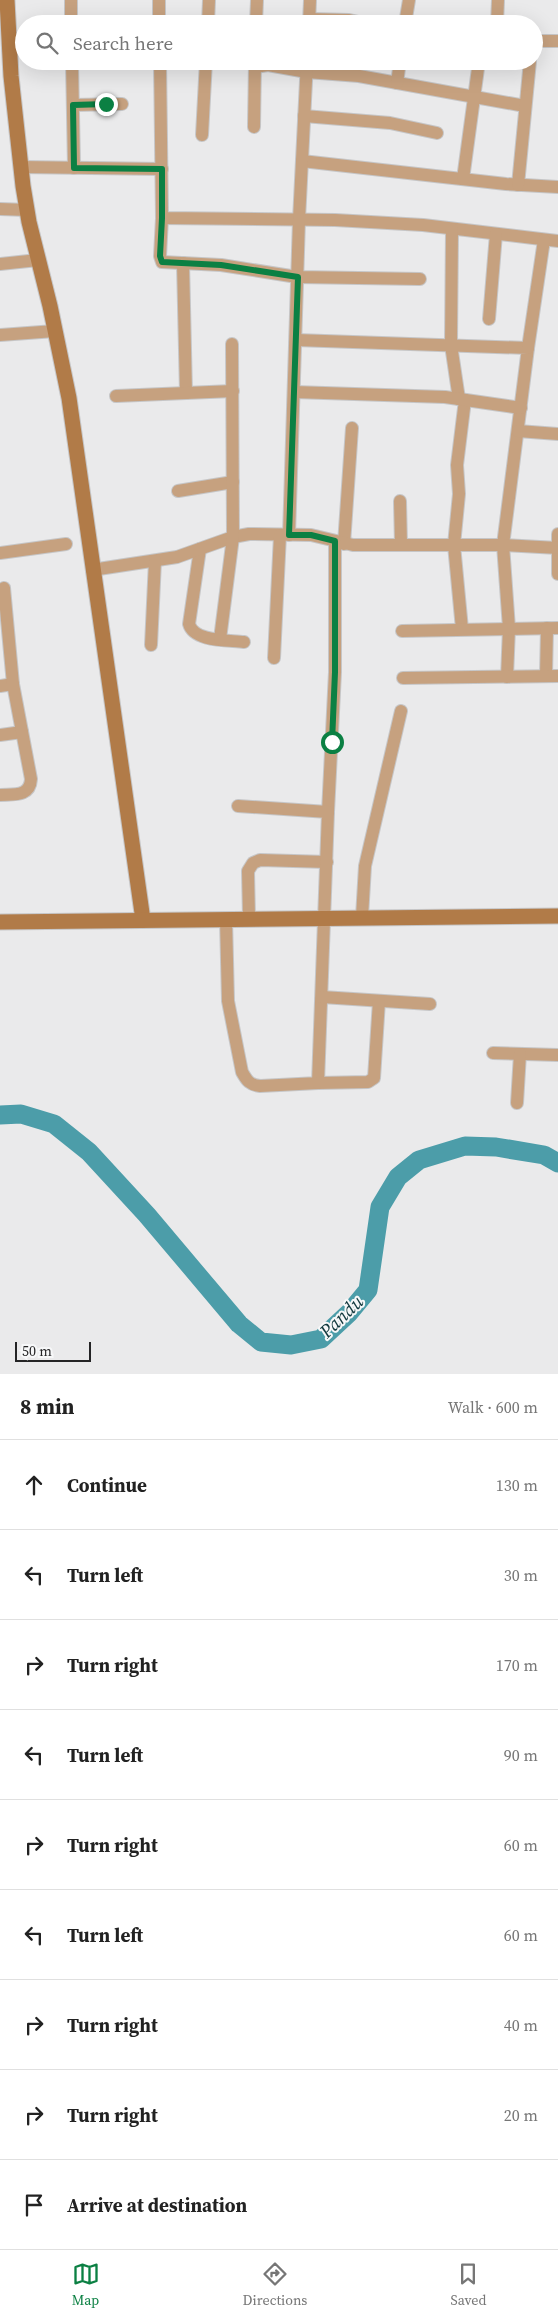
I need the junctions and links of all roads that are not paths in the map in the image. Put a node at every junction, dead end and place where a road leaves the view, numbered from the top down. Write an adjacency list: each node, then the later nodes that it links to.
1 (7, 0): 37 (street)
2 (71, 0): 9 (street)
3 (159, 0): 10 (street)
4 (209, 0): 11 (street)
5 (257, 0): 12 (street)
6 (310, 0): 13 (street)
7 (409, 0): 14 (street)
8 (498, 0): 15 (street)
9 (72, 15)
10 (159, 15)
11 (208, 15)
12 (256, 15)
13 (309, 15)
14 (406, 15)
15 (497, 15)
16 (543, 40): 17 (street)
17 (558, 41)
18 (72, 70): 30 (street)
19 (160, 70): 39 (street)
20 (206, 70): 35 (street)
21 (255, 70): 33 (street)
22 (307, 70): 32 (street)
23 (328, 70): 27 (street)
24 (399, 70): 27 (street)
25 (478, 70): 28 (street)
26 (529, 70): 31 (street)
27 (397, 83): 28 (street)
28 (474, 97): 31 (street); 40 (street)
29 (122, 104): 30 (street)
30 (73, 105): 38 (street)
31 (525, 106): 41 (street)
32 (304, 116): 34 (street); 36 (street)
33 (254, 128)
34 (437, 133)
35 (202, 135)
36 (302, 161): 40 (street); 46 (street)
37 (20, 167): 38 (street); 44 (street)
38 (74, 168): 39 (street)
39 (162, 169): 45 (street)
40 (463, 179): 41 (street)
41 (518, 185): 42 (street)
42 (558, 187)
43 (0, 209): 44 (street)
44 (27, 210): 51 (street)
45 (162, 218): 46 (street); 52 (street)
46 (299, 220): 47 (street); 54 (street)
47 (452, 229): 48 (street); 61 (street)
48 (496, 234): 49 (street); 56 (street)
49 (544, 240): 50 (street); 62 (street)
50 (558, 241)
51 (38, 260): 53 (street); 57 (street)
52 (183, 263): 54 (street); 65 (street)
53 (0, 264)
54 (298, 277): 55 (street); 59 (street)
55 (420, 279)
56 (489, 320)
57 (55, 331): 58 (street); 87 (street)
58 (0, 335)
59 (296, 340): 61 (street); 64 (street)
60 (232, 344): 63 (street)
61 (451, 345): 62 (street); 67 (street)
62 (528, 348): 68 (street)
63 (233, 391): 65 (street); 72 (street)
64 (294, 392): 67 (street); 76 (street)
65 (186, 393): 66 (street)
66 (116, 396)
67 (465, 400): 68 (street); 80 (street)
68 (521, 408): 70 (street)
69 (352, 428): 78 (street)
70 (518, 431): 71 (street); 81 (street)
71 (558, 434)
72 (233, 482): 73 (street); 77 (street)
73 (178, 491)
74 (400, 501): 82 (street)
75 (558, 534): 83 (street)
76 (284, 535): 77 (street); 78 (street); 98 (street)
77 (233, 537): 84 (street); 94 (street)
78 (340, 543): 82 (street); 108 (street)
79 (66, 544): 85 (street)
80 (454, 545): 81 (street); 82 (street); 92 (street)
81 (503, 545): 83 (street); 90 (street)
82 (401, 546)
83 (557, 548): 88 (street)
84 (200, 549): 86 (street); 94 (street)
85 (0, 553)
86 (155, 561): 87 (street); 97 (street)
87 (92, 570): 115 (street)
88 (558, 574)
89 (4, 588): 96 (street)
90 (509, 628): 91 (street); 92 (street); 99 (street)
91 (552, 628): 100 (street)
92 (462, 629): 93 (street)
93 (402, 631)
94 (220, 639): 95 (street)
95 (244, 642)
96 (5, 644): 102 (street)
97 (151, 645)
98 (274, 658)
99 (507, 676): 100 (street); 101 (street)
100 (552, 676)
101 (403, 678)
102 (6, 685): 104 (street)
103 (401, 711): 112 (street)
104 (22, 732): 105 (street); 106 (street)
105 (0, 735)
106 (0, 795)
107 (238, 806): 108 (street)
108 (328, 812): 109 (street)
109 (327, 862): 111 (street); 113 (street)
110 (558, 916): 112 (street)
111 (326, 917): 112 (street); 113 (street); 117 (street)
112 (362, 917)
113 (249, 918): 114 (street)
114 (226, 919): 115 (street); 123 (street)
115 (143, 920): 116 (street)
116 (0, 922)
117 (322, 997): 118 (street); 123 (street)
118 (379, 1001): 119 (street); 123 (street)
119 (430, 1004)
120 (493, 1053): 121 (street)
121 (520, 1054): 122 (street); 124 (street)
122 (558, 1055)
123 (318, 1083)
124 (517, 1102)

